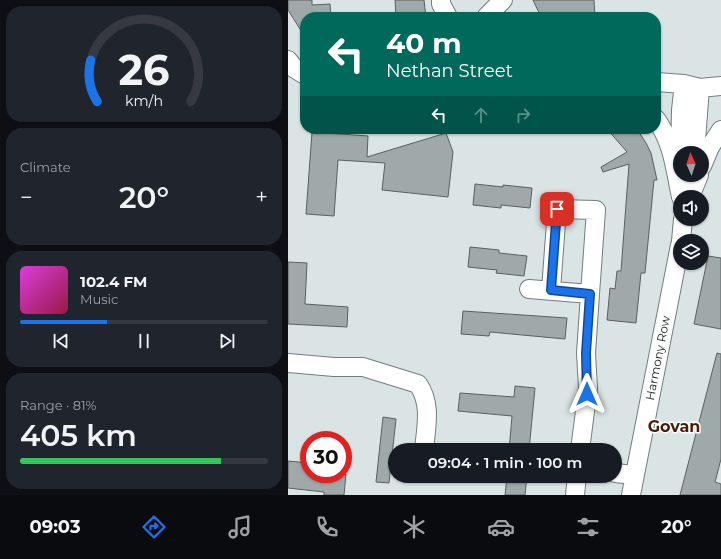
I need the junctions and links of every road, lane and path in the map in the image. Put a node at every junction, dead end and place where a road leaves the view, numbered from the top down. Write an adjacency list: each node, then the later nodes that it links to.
1 (441, 0): 3 (street)
2 (503, 0): 4 (street)
3 (445, 12)
4 (491, 12)
5 (288, 60): 6 (street)
6 (300, 72)
7 (661, 83): 8 (street)
8 (692, 86): 9 (street); 12 (street); 13 (street)
9 (721, 86)
10 (661, 126): 15 (street)
11 (721, 130): 14 (street)
12 (680, 146)
13 (695, 146)
14 (709, 149)
15 (680, 190)
16 (675, 270): 24 (street, Harmony Row)
17 (528, 289): 18 (street)
18 (551, 290): 19 (street); 19 (street)
19 (590, 294): 22 (street)
20 (288, 363): 21 (street)
21 (425, 443)
22 (581, 443)
23 (622, 474): 24 (street)
24 (634, 476): 27 (street, Harmony Row)
25 (576, 483): 26 (street)
26 (575, 495)
27 (631, 495)

